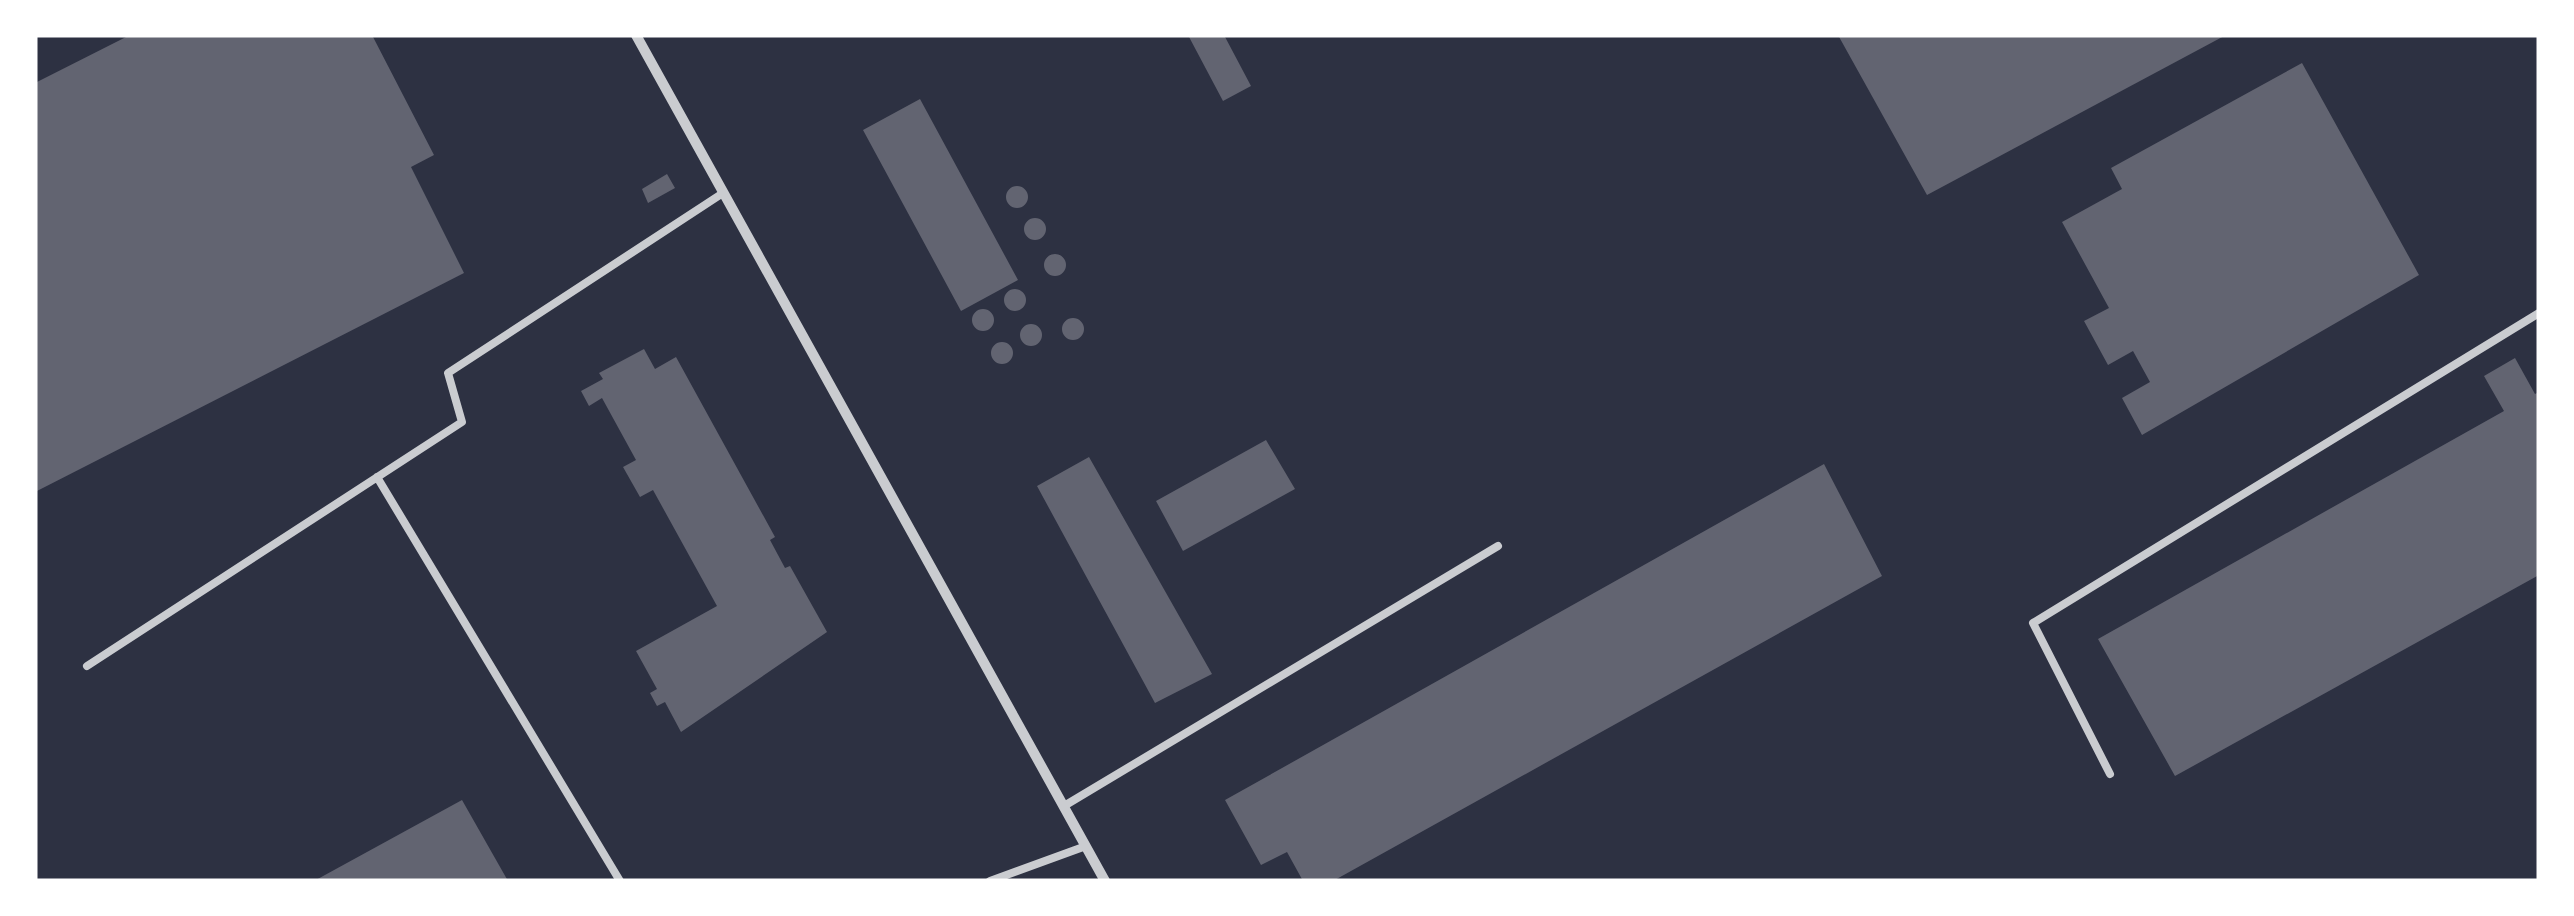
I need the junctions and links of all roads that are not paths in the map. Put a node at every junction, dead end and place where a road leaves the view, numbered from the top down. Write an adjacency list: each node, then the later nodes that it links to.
1 (636, 35): 2 (street)
2 (723, 193): 4 (lane); 8 (street)
3 (2539, 313): 7 (lane)
4 (377, 478): 6 (lane); 10 (lane)
5 (1498, 546): 8 (lane)
6 (87, 666)
7 (2110, 774)
8 (1064, 806): 9 (street)
9 (1086, 846): 11 (lane); 12 (street)
10 (620, 881)
11 (990, 881)
12 (1106, 881)

